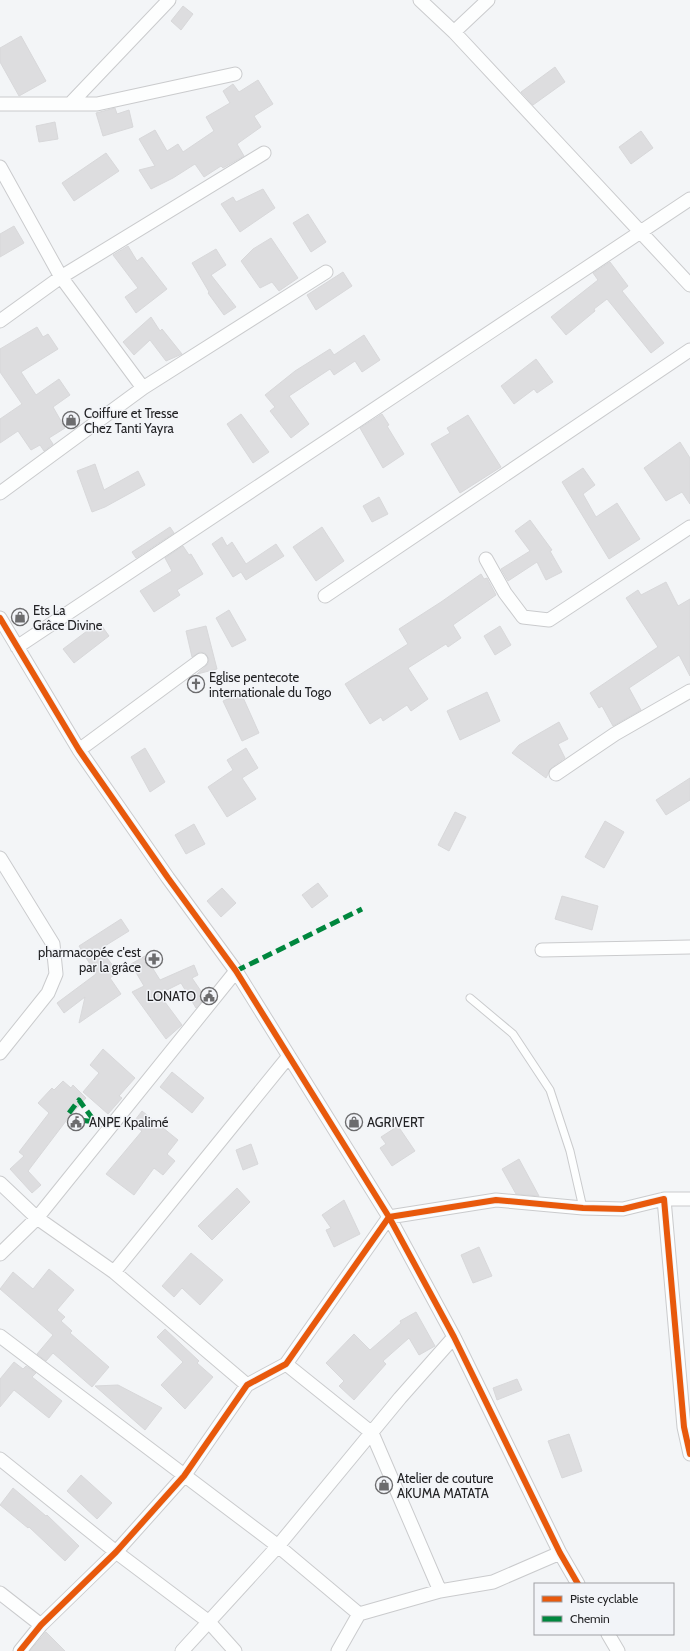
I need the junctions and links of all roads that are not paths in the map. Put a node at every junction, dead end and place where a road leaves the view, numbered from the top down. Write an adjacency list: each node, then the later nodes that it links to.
1 (169, 0): 7 (street)
2 (420, 0): 4 (street)
3 (488, 0): 4 (street)
4 (454, 32): 11 (street)
5 (235, 74): 7 (street)
6 (0, 104): 7 (street)
7 (70, 104)
8 (264, 153): 13 (street)
9 (0, 167): 13 (street)
10 (690, 200): 11 (street)
11 (640, 232): 14 (street); 23 (street)
12 (326, 272): 17 (street)
13 (61, 277): 15 (street); 17 (street)
14 (690, 284)
15 (0, 321)
16 (690, 350): 21 (street)
17 (143, 388): 18 (street)
18 (0, 493)
19 (690, 527): 20 (street)
20 (486, 559)
21 (325, 596)
22 (0, 618): 23 (street)
23 (17, 647): 26 (street)
24 (201, 660): 26 (street)
25 (690, 691): 27 (street)
26 (79, 750): 31 (street)
27 (556, 774)
28 (0, 858): 33 (street)
29 (690, 947): 30 (street)
30 (542, 950)
31 (236, 971): 34 (street); 40 (street)
32 (470, 998): 38 (lane)
33 (0, 1052)
34 (288, 1056): 39 (street); 42 (street)
35 (0, 1183): 40 (street)
36 (664, 1199): 37 (street); 38 (street); 48 (street)
37 (690, 1199)
38 (584, 1208): 39 (street)
39 (389, 1217): 44 (street); 45 (street)
40 (37, 1218): 41 (street); 42 (street)
41 (0, 1254)
42 (114, 1272): 46 (street)
43 (0, 1336): 50 (street)
44 (454, 1337): 47 (street); 53 (street)
45 (286, 1364): 46 (street); 47 (street)
46 (247, 1385): 50 (street)
47 (372, 1433): 51 (street); 55 (street)
48 (690, 1454)
49 (0, 1459): 52 (street)
50 (184, 1476): 51 (street); 52 (street)
51 (278, 1546): 57 (street); 58 (street)
52 (116, 1552): 58 (street); 59 (street)
53 (560, 1553): 54 (street); 55 (street)
54 (577, 1583)
55 (440, 1591): 57 (street)
56 (0, 1593): 59 (street)
57 (359, 1614): 64 (street)
58 (209, 1622): 62 (street); 63 (street)
59 (41, 1625): 61 (street)
60 (609, 1635): 65 (street)
61 (20, 1651)
62 (182, 1651)
63 (235, 1651)
64 (338, 1651)
65 (618, 1651)

